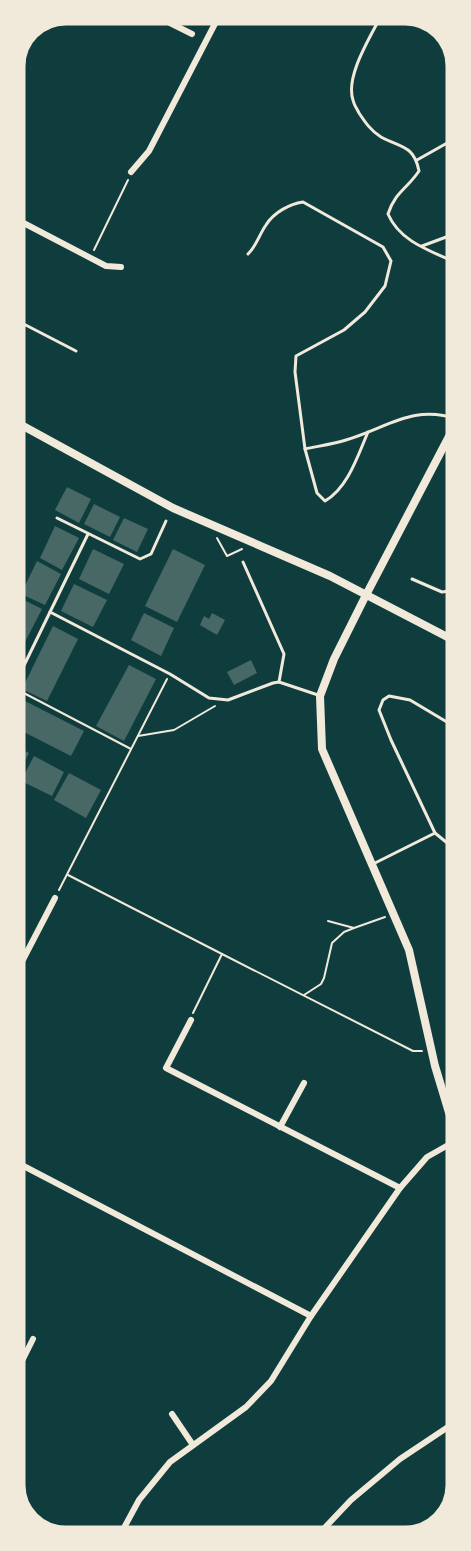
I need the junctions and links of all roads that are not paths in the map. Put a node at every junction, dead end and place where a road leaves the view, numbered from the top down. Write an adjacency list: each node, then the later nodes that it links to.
1 (172, 24): 4 (street)
2 (215, 24): 7 (street)
3 (377, 24): 6 (lane)
4 (192, 34)
5 (447, 143): 6 (lane)
6 (417, 160): 10 (lane)
7 (131, 172)
8 (24, 223): 13 (street)
9 (447, 237): 10 (lane)
10 (422, 246): 12 (lane)
11 (248, 254): 20 (lane)
12 (447, 258)
13 (122, 267)
14 (24, 324): 15 (lane)
15 (76, 351)
16 (447, 416): 18 (lane)
17 (24, 426): 27 (main road)
18 (368, 432): 20 (lane); 20 (lane)
19 (447, 439): 27 (street)
20 (305, 449)
21 (57, 518): 23 (lane)
22 (166, 521): 23 (lane)
23 (88, 534): 28 (lane)
24 (243, 562): 31 (lane)
25 (412, 579): 26 (lane)
26 (447, 592)
27 (366, 595): 29 (main road); 32 (street)
28 (50, 612): 30 (lane); 31 (lane)
29 (447, 637)
30 (24, 665)
31 (279, 682): 32 (lane)
32 (320, 696): 36 (street)
33 (447, 722): 34 (lane)
34 (435, 833): 35 (lane); 36 (lane)
35 (447, 842)
36 (371, 865): 41 (street)
37 (55, 898): 38 (street)
38 (24, 958)
39 (190, 1020): 42 (street)
40 (304, 1083): 42 (street)
41 (447, 1104)
42 (280, 1127): 45 (street)
43 (447, 1145): 45 (street)
44 (24, 1166): 46 (street)
45 (400, 1188): 46 (street)
46 (311, 1316): 51 (street)
47 (33, 1339): 48 (street)
48 (24, 1356)
49 (172, 1414): 51 (street)
50 (447, 1428): 53 (street)
51 (193, 1446): 52 (street)
52 (124, 1527)
53 (325, 1527)

